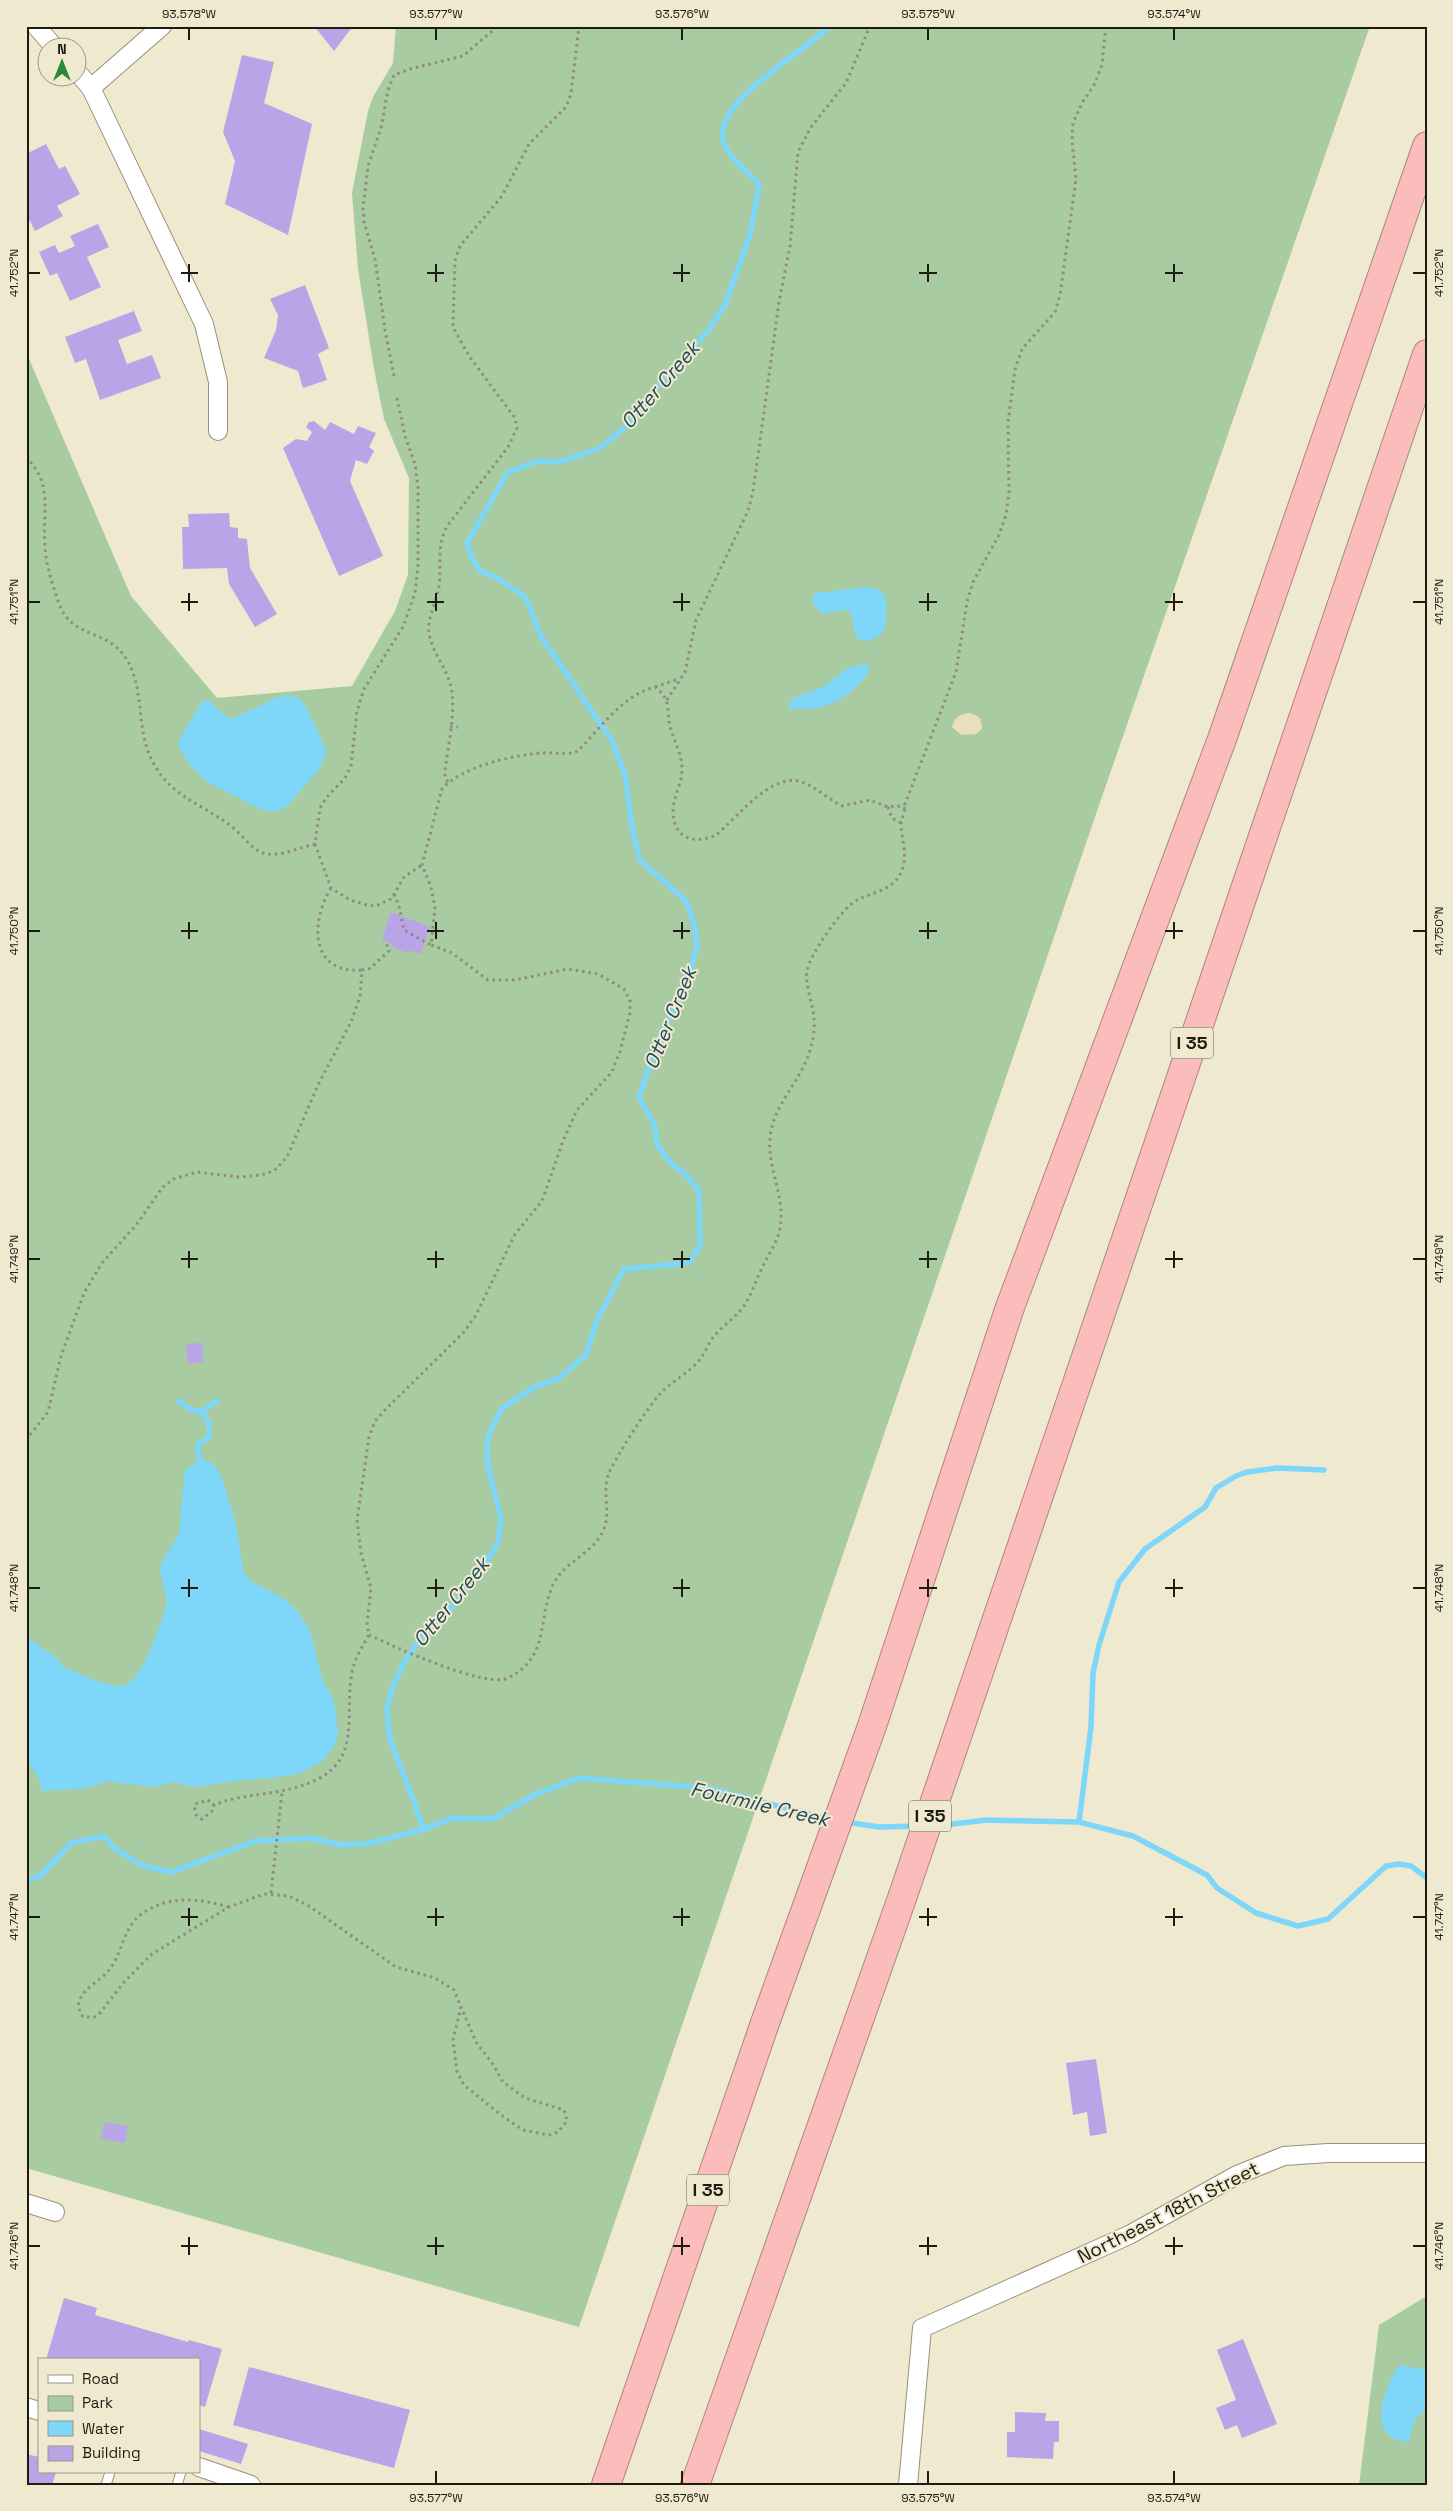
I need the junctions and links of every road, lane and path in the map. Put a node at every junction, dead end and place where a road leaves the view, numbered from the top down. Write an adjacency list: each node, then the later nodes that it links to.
1 (36, 26): 7 (street)
2 (162, 26): 9 (street)
3 (498, 26): 12 (path)
4 (579, 26): 19 (path)
5 (870, 26): 16 (path)
6 (1106, 26): 23 (path)
7 (46, 38)
8 (88, 85): 9 (street)
9 (91, 88): 14 (street)
10 (1427, 146): 46 (highway, I 35)
11 (1427, 354): 47 (highway, I 35)
12 (394, 376)
13 (397, 398): 25 (path)
14 (218, 430)
15 (26, 457): 25 (path)
16 (680, 678): 17 (path); 18 (path)
17 (655, 687): 18 (path); 21 (path)
18 (666, 700): 22 (path)
19 (450, 727): 20 (path); 21 (path)
20 (458, 727)
21 (448, 782): 26 (path)
22 (888, 807): 23 (path); 24 (path)
23 (906, 810): 24 (path)
24 (901, 822): 33 (path)
25 (315, 844): 27 (path)
26 (422, 865): 28 (path); 30 (path)
27 (331, 888): 28 (path); 31 (path)
28 (394, 894): 30 (path)
29 (386, 942): 31 (path)
30 (431, 945): 33 (path)
31 (362, 970): 32 (path)
32 (26, 1440)
33 (369, 1634): 34 (path)
34 (282, 1793): 35 (path); 36 (path)
35 (220, 1802): 35 (path)
36 (271, 1893): 37 (path); 38 (path)
37 (229, 1907): 37 (path)
38 (461, 2007): 38 (path)
39 (1427, 2153): 48 (street, Northeast 18th Street)
40 (26, 2204): 41 (street)
41 (55, 2212)
42 (26, 2407): 43 (street)
43 (38, 2412)
44 (200, 2467): 45 (street)
45 (251, 2485)
46 (606, 2485)
47 (695, 2485)
48 (908, 2485)

